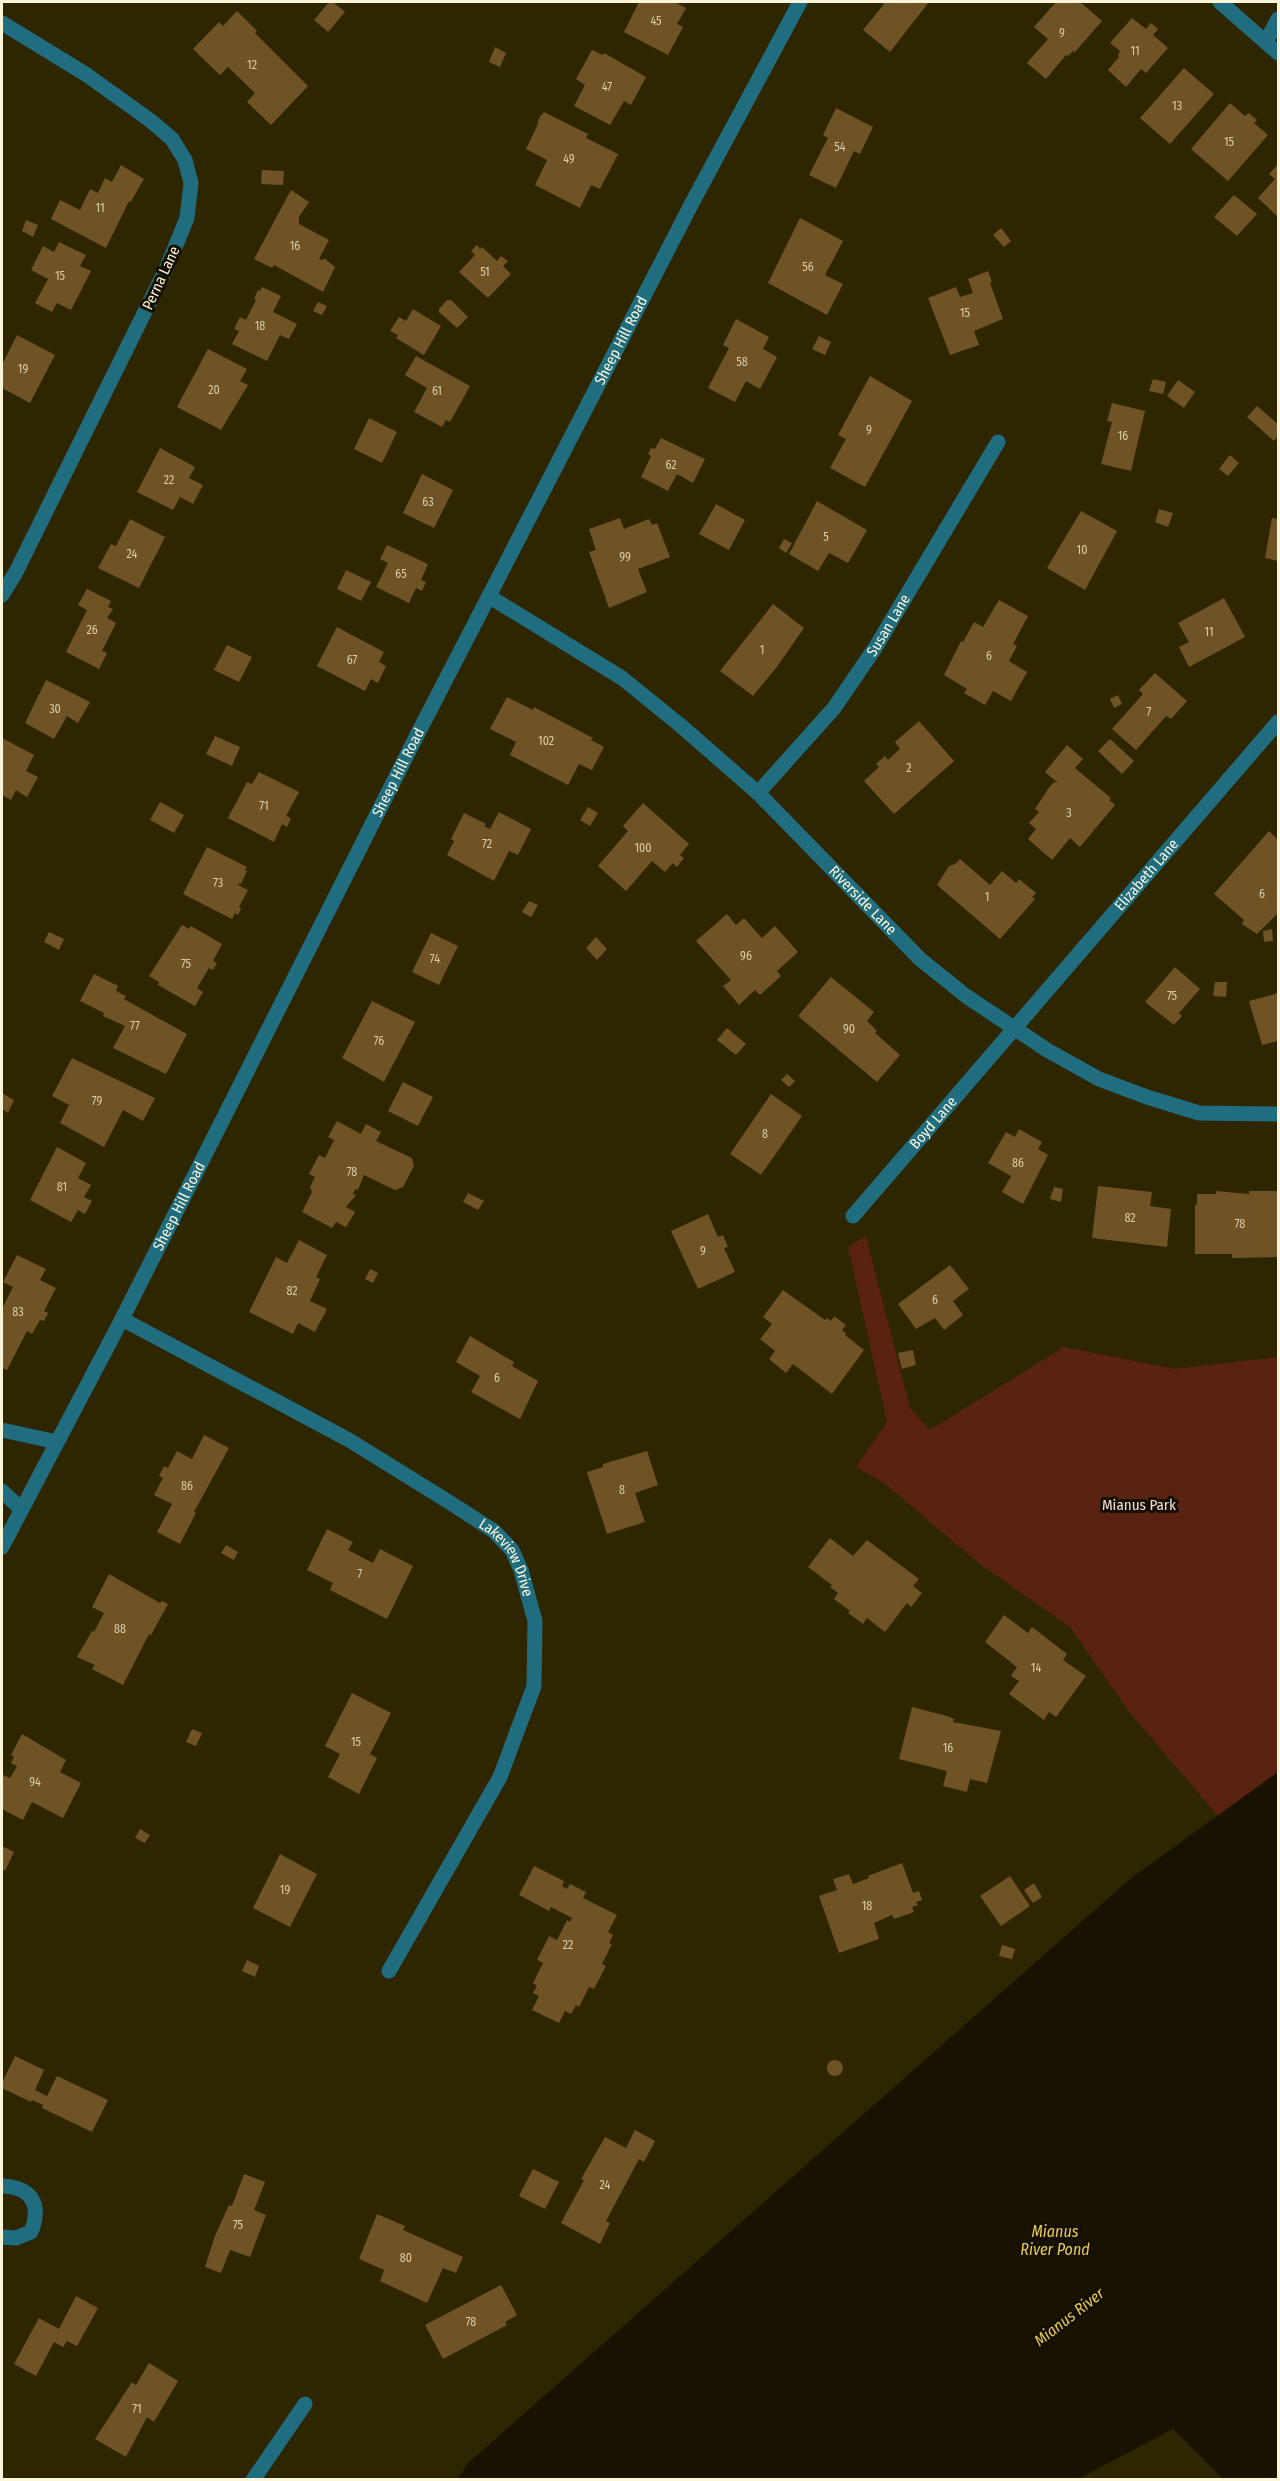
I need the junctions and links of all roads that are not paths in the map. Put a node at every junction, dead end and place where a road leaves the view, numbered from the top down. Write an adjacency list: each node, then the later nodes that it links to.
1 (800, 2): 9 (street, Sheep Hill Road)
2 (1220, 2): 5 (street)
3 (1278, 20): 5 (street)
4 (2, 23): 8 (street, Perna Lane)
5 (1266, 42): 6 (street)
6 (1278, 53)
7 (998, 442): 11 (street, Susan Lane)
8 (2, 595)
9 (489, 597): 11 (street, Riverside Lane); 15 (street, Sheep Hill Road)
10 (1278, 722): 12 (street, Elizabeth Lane)
11 (758, 793): 12 (street, Riverside Lane)
12 (1014, 1028): 13 (street, Riverside Lane); 14 (street, Boyd Lane)
13 (1278, 1114)
14 (853, 1216)
15 (122, 1319): 17 (street, Sheep Hill Road); 21 (street, Lakeview Drive)
16 (2, 1430): 17 (street)
17 (57, 1442): 19 (street, Sheep Hill Road)
18 (2, 1491): 19 (street)
19 (21, 1509): 20 (street, Sheep Hill Road)
20 (2, 1547)
21 (389, 1971)
22 (2, 2186): 23 (street)
23 (2, 2237)
24 (305, 2404): 25 (street)
25 (253, 2480)

